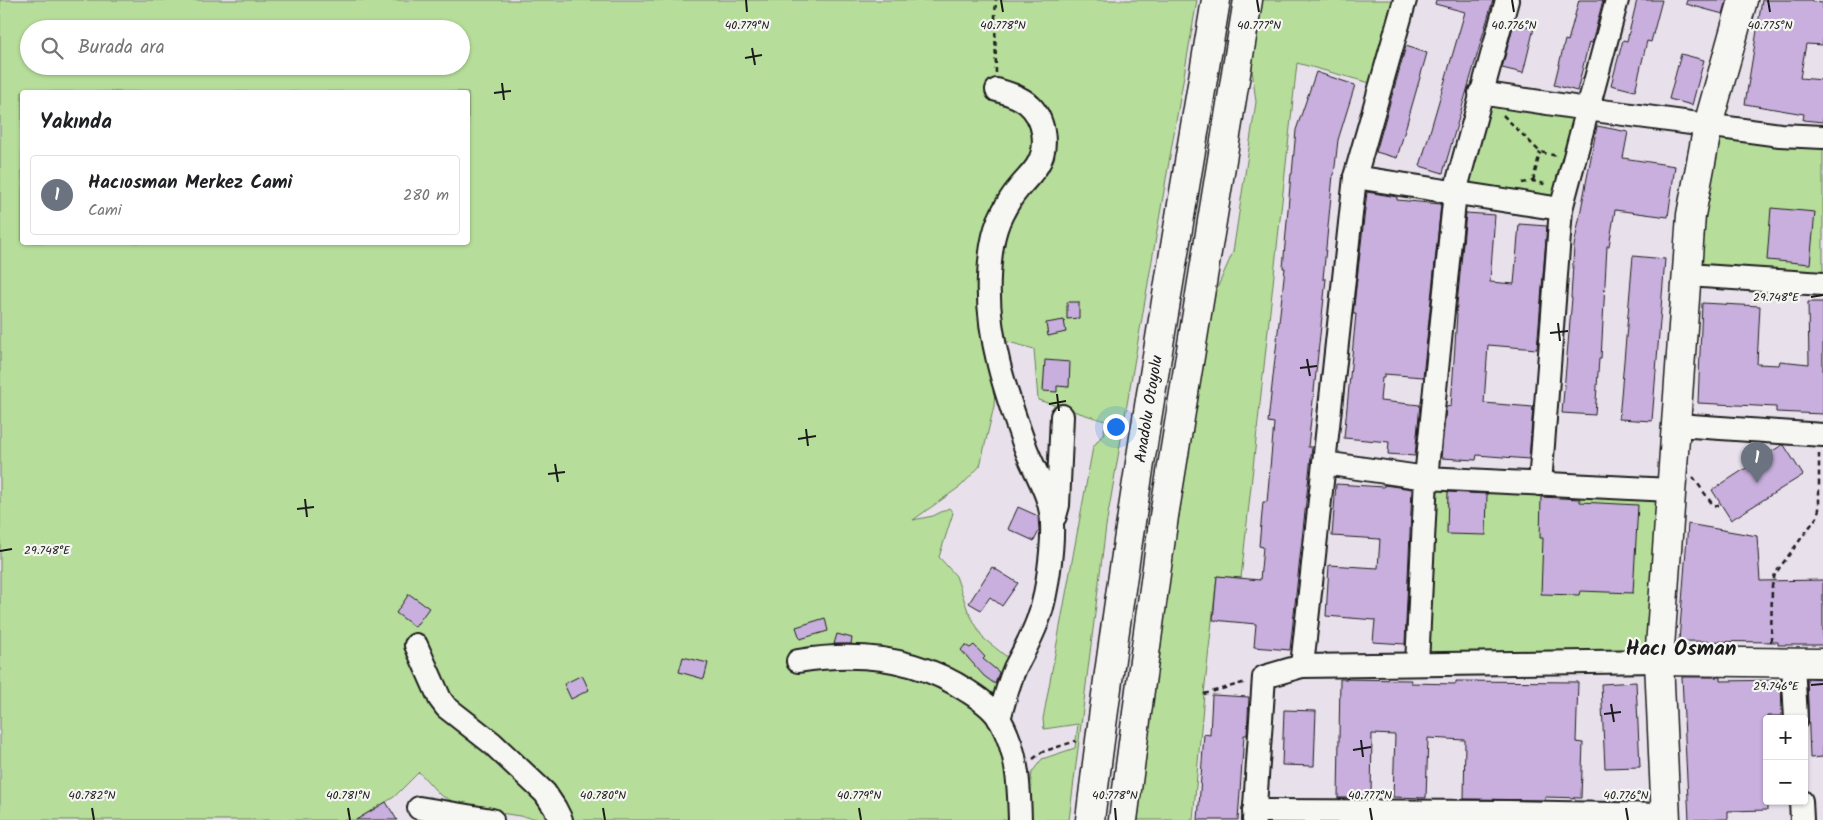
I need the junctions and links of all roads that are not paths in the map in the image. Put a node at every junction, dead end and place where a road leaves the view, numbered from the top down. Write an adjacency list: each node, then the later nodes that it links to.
1 (1216, 0): 42 (main road, Anadolu Otoyolu)
2 (1248, 0): 43 (main road, Anadolu Otoyolu)
3 (1405, 0): 12 (street)
4 (1507, 0): 8 (street)
5 (1617, 0): 9 (street)
6 (1743, 0): 10 (main road)
7 (997, 90): 24 (street)
8 (1480, 93): 9 (street); 13 (street)
9 (1587, 110): 10 (street); 14 (street)
10 (1708, 125): 11 (street); 15 (main road)
11 (1823, 137)
12 (1355, 177): 13 (street); 20 (street)
13 (1455, 192): 14 (street); 21 (street)
14 (1561, 209): 23 (street)
15 (1687, 274): 16 (street); 18 (main road)
16 (1823, 284)
17 (1062, 416): 24 (street)
18 (1677, 425): 19 (street); 22 (main road)
19 (1821, 434)
20 (1324, 463): 21 (street); 31 (street)
21 (1426, 478): 23 (street); 30 (street)
22 (1672, 482): 23 (street); 27 (main road)
23 (1540, 484)
24 (1052, 523): 33 (street)
25 (416, 645): 40 (street)
26 (798, 661): 33 (street)
27 (1659, 662): 29 (main road); 30 (street); 38 (main road)
28 (1823, 662): 29 (main road)
29 (1782, 663): 32 (street)
30 (1417, 664): 31 (street)
31 (1302, 666): 36 (street)
32 (1795, 715)
33 (999, 719): 41 (street)
34 (1801, 805): 44 (street)
35 (419, 808): 39 (street)
36 (1254, 816): 37 (street)
37 (1508, 816): 38 (street)
38 (1665, 818)
39 (492, 820)
40 (562, 820)
41 (1020, 820)
42 (1090, 820)
43 (1123, 820)
44 (1802, 820)

